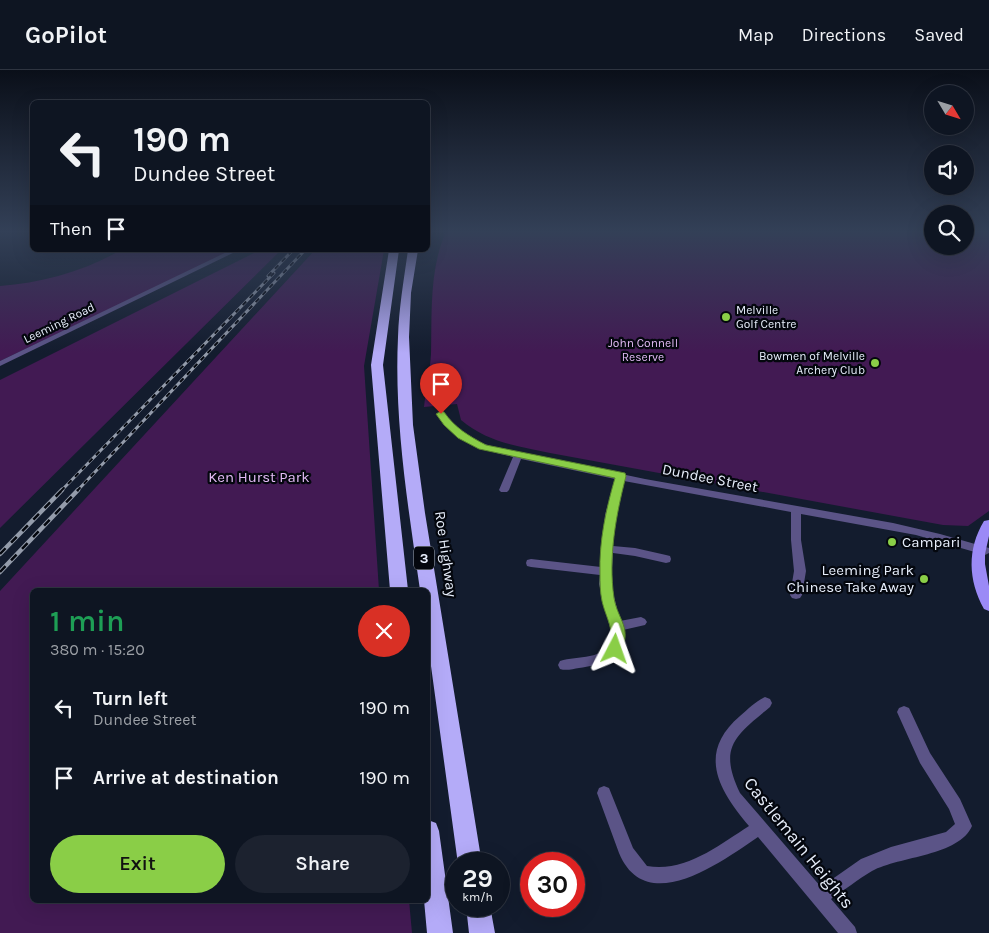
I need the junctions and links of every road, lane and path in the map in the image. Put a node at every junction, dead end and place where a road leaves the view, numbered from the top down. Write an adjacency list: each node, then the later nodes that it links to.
1 (190, 272): 4 (street, Leeming Road)
2 (391, 272): 17 (highway, 3)
3 (409, 272): 18 (highway, Roe Highway / 3)
4 (0, 364)
5 (441, 414): 6 (street, Dundee Street)
6 (518, 456): 7 (street, Dundee Street); 8 (street)
7 (621, 476): 9 (street, Dundee Street); 12 (street)
8 (504, 490)
9 (796, 509): 11 (street, Dundee Street); 19 (street)
10 (989, 524): 11 (main road)
11 (984, 547): 16 (main road); 21 (main road)
12 (608, 549): 13 (street); 15 (street)
13 (666, 559)
14 (531, 563): 15 (street)
15 (606, 572): 23 (street)
16 (989, 586)
17 (398, 588)
18 (428, 588)
19 (796, 594)
20 (430, 599): 30 (highway, Roe Highway / 3)
21 (989, 605)
22 (640, 622): 23 (street)
23 (617, 626): 24 (street)
24 (564, 665)
25 (765, 703): 28 (street, Castlemain Heights)
26 (904, 712): 31 (street)
27 (604, 793): 28 (street)
28 (760, 828): 31 (street, Castlemain Heights)
29 (430, 848): 33 (highway)
30 (468, 852)
31 (820, 898): 35 (street, Castlemain Heights)
32 (480, 917): 34 (highway)
33 (440, 933)
34 (482, 933)
35 (848, 933)

